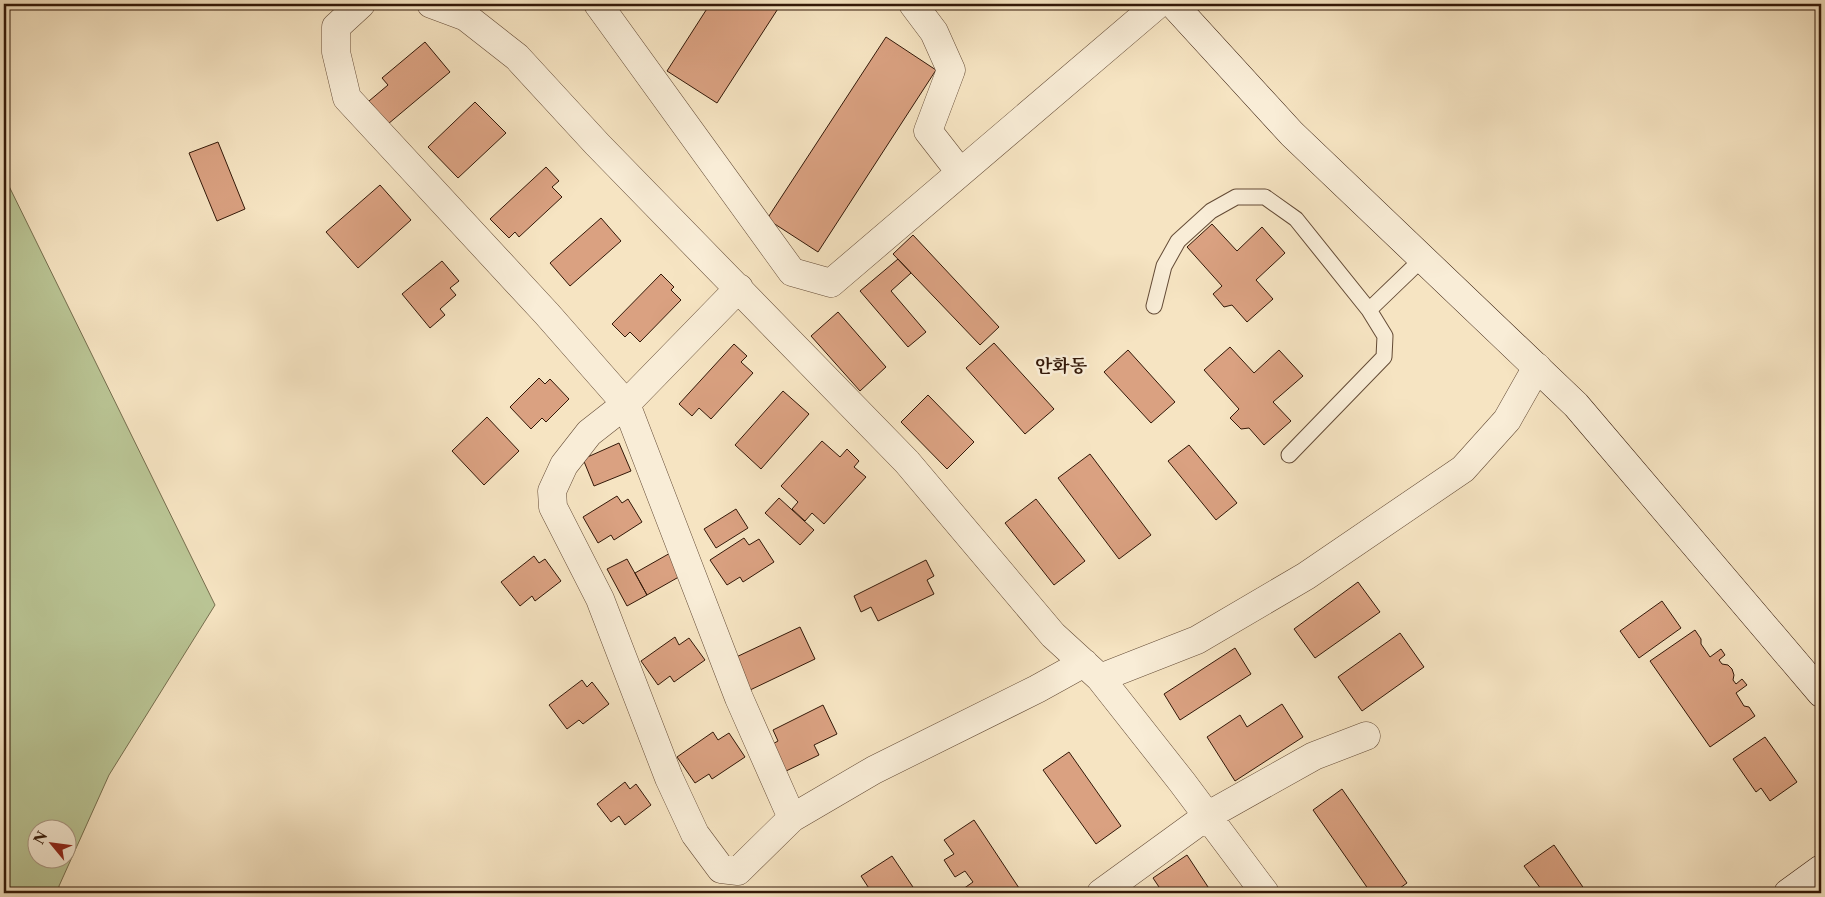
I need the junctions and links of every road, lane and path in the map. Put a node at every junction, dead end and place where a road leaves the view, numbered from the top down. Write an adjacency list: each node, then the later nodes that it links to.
1 (361, 4): 13 (street)
2 (431, 4): 9 (street)
3 (598, 4): 7 (street)
4 (913, 4): 7 (street)
5 (1158, 4): 7 (street)
6 (1173, 4): 8 (street)
7 (960, 172)
8 (1423, 258): 11 (lane); 12 (street)
9 (739, 288): 13 (street); 15 (street)
10 (1154, 306): 11 (lane)
11 (1370, 310): 14 (lane)
12 (1537, 367): 15 (street); 16 (street)
13 (626, 404): 19 (street); 19 (street)
14 (1289, 455)
15 (1092, 670): 18 (street); 19 (street)
16 (1821, 693)
17 (1366, 736): 18 (street)
18 (1207, 816): 21 (street); 22 (street)
19 (792, 818)
20 (1821, 869): 23 (street)
21 (1101, 893)
22 (1265, 893)
23 (1788, 893)

